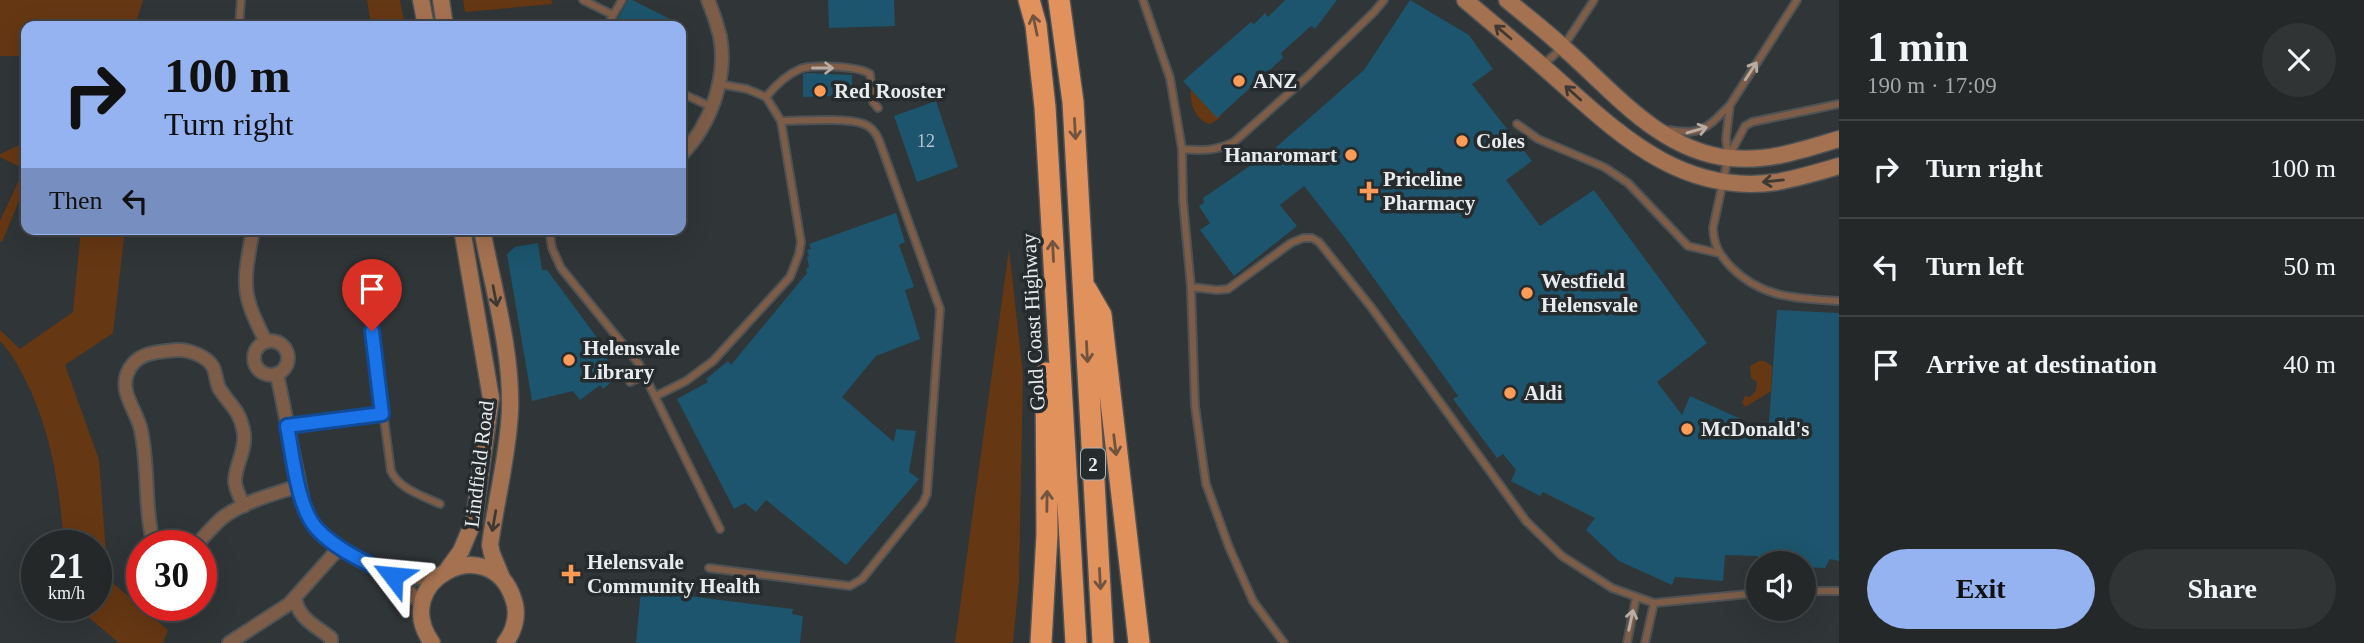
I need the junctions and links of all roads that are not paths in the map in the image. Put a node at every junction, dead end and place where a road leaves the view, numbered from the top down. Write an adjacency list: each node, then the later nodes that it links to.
1 (241, 0): 16 (lane)
2 (421, 0): 17 (street)
3 (441, 0): 18 (street)
4 (583, 0): 15 (lane)
5 (622, 0): 15 (lane)
6 (708, 0): 22 (street)
7 (1029, 0): 47 (highway, Gold Coast Highway / 2, one-way to 7)
8 (1059, 0): 44 (highway, 2, one-way to 44)
9 (1143, 0): 33 (lane)
10 (1384, 0): 33 (lane)
11 (1465, 0): 21 (street, one-way to 11)
12 (1507, 0): 20 (street)
13 (1594, 0): 20 (lane)
14 (1797, 0): 26 (lane, one-way to 14)
15 (613, 15): 19 (lane)
16 (239, 21)
17 (425, 21)
18 (444, 21)
19 (610, 21)
20 (1563, 47): 21 (lane); 31 (street)
21 (1542, 65): 37 (street, one-way to 21)
22 (719, 84): 24 (lane); 27 (street)
23 (686, 95): 27 (lane)
24 (766, 97): 28 (lane, one-way to 28); 29 (lane)
25 (1839, 104): 35 (lane)
26 (1730, 105): 31 (lane, one-way to 26); 35 (lane)
27 (712, 107): 34 (street)
28 (878, 108)
29 (781, 121): 52 (lane); 62 (lane)
30 (1517, 124): 42 (lane)
31 (1656, 128): 35 (street)
32 (1839, 139): 35 (street)
33 (1182, 149): 45 (lane)
34 (686, 150)
35 (1728, 158): 37 (lane)
36 (1839, 166): 37 (street, one-way to 37)
37 (1723, 181): 42 (lane)
38 (252, 235): 48 (street)
39 (463, 235): 63 (street, Lindfield Road)
40 (483, 235): 65 (street, Lindfield Road, one-way to 65)
41 (550, 235): 50 (lane)
42 (1718, 253): 46 (lane)
43 (365, 276): 53 (lane)
44 (1083, 284): 79 (highway, 2, one-way to 79); 80 (highway, one-way to 80)
45 (1191, 287): 70 (lane); 81 (lane)
46 (1839, 301)
47 (1057, 320): 77 (highway, one-way to 47); 78 (highway, Gold Coast Highway / 2)
48 (265, 342): 49 (street); 49 (street)
49 (276, 374): 54 (street)
50 (645, 375): 51 (lane); 52 (lane)
51 (630, 382)
52 (656, 396): 58 (lane)
53 (382, 414): 54 (lane); 56 (lane)
54 (287, 426): 55 (street)
55 (299, 486): 57 (street); 61 (street)
56 (440, 504)
57 (244, 506): 59 (street); 60 (street)
58 (720, 529)
59 (151, 530)
60 (211, 530)
61 (340, 547): 64 (street); 69 (street)
62 (709, 568)
63 (441, 574): 64 (street); 65 (street); 72 (street, Lindfield Road)
64 (393, 576): 72 (street)
65 (502, 578): 74 (street, Lindfield Road)
66 (1816, 591): 67 (lane)
67 (1839, 591)
68 (1746, 594): 71 (lane)
69 (295, 597): 75 (street); 76 (street)
70 (1636, 598): 71 (lane); 82 (lane, one-way to 70)
71 (1654, 603): 83 (lane)
72 (421, 606): 73 (street)
73 (427, 640)
74 (509, 642)
75 (229, 643)
76 (331, 643)
77 (1041, 643)
78 (1076, 643)
79 (1103, 643)
80 (1139, 643)
81 (1284, 643)
82 (1627, 643)
83 (1645, 643)

